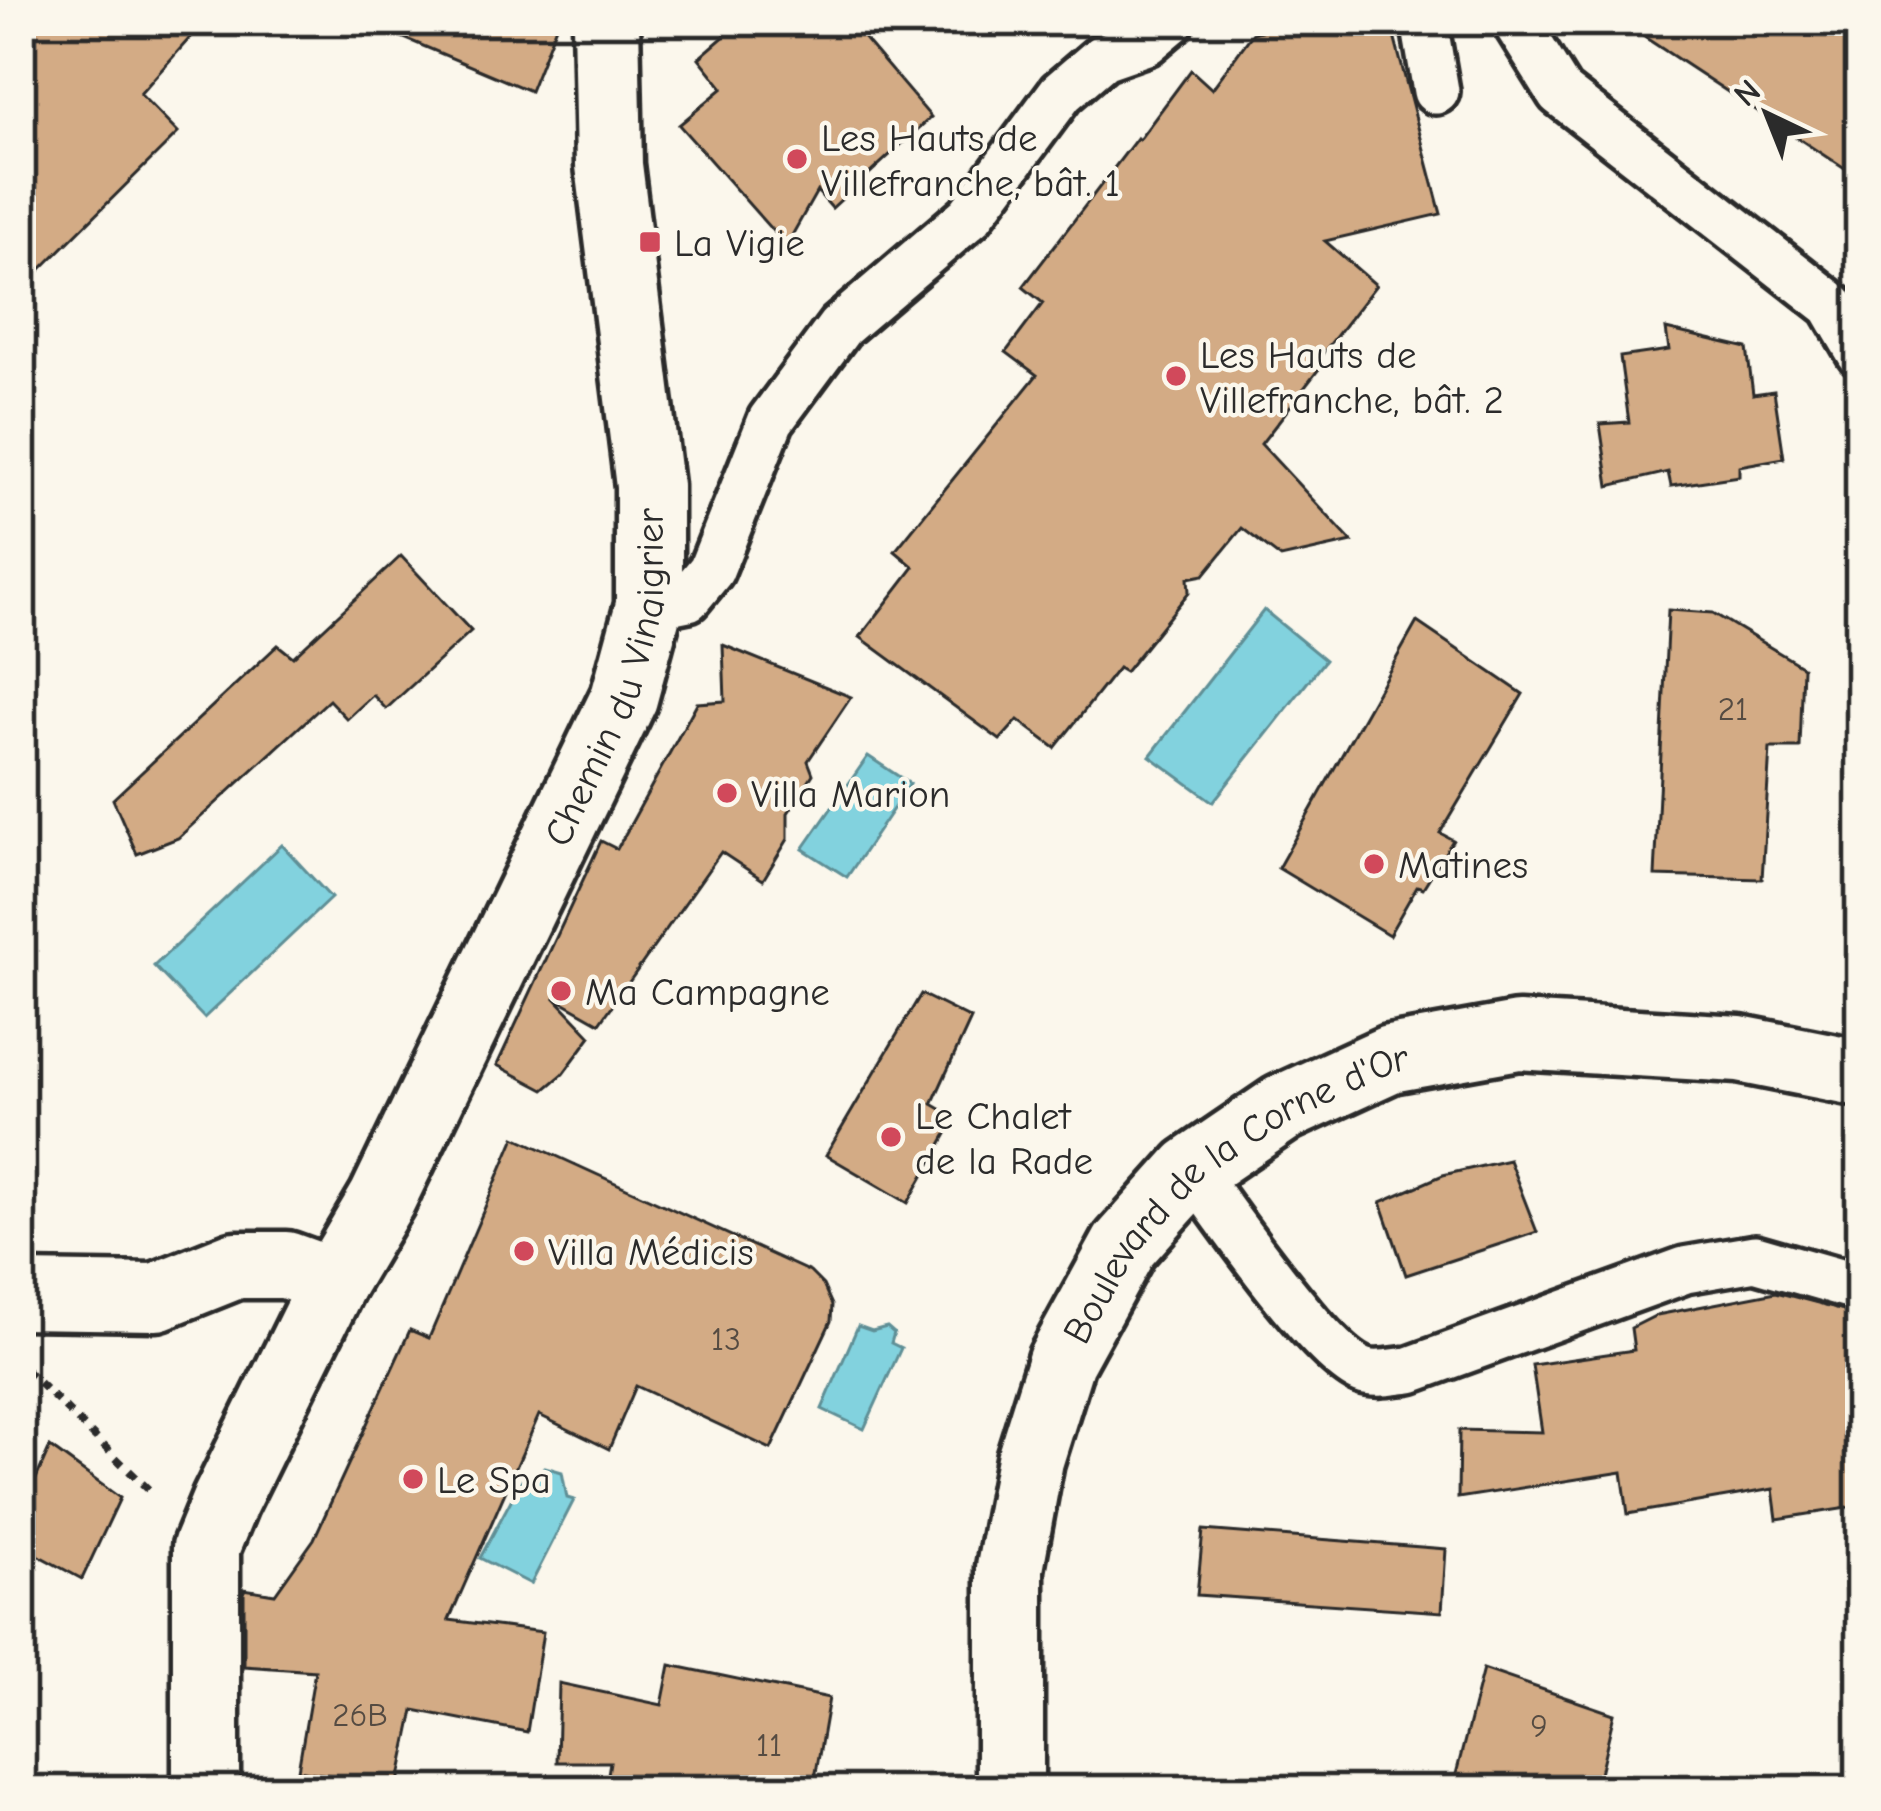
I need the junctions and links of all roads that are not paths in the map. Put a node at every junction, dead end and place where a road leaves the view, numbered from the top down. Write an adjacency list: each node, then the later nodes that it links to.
1 (606, 21): 8 (street, Chemin du Vinaigrier)
2 (1171, 21): 5 (lane)
3 (1424, 21): 6 (lane)
4 (1515, 21): 7 (lane)
5 (1103, 39): 8 (lane)
6 (1436, 91)
7 (1860, 352)
8 (650, 607): 11 (street, Chemin du Vinaigrier)
9 (1860, 1073): 10 (street, Boulevard de la Corne d'Or)
10 (1192, 1170): 12 (lane); 15 (street, Boulevard de la Corne d'Or)
11 (333, 1282): 13 (street); 14 (street, Chemin du Vinaigrier)
12 (1860, 1288)
13 (21, 1295)
14 (206, 1790)
15 (1010, 1790)

